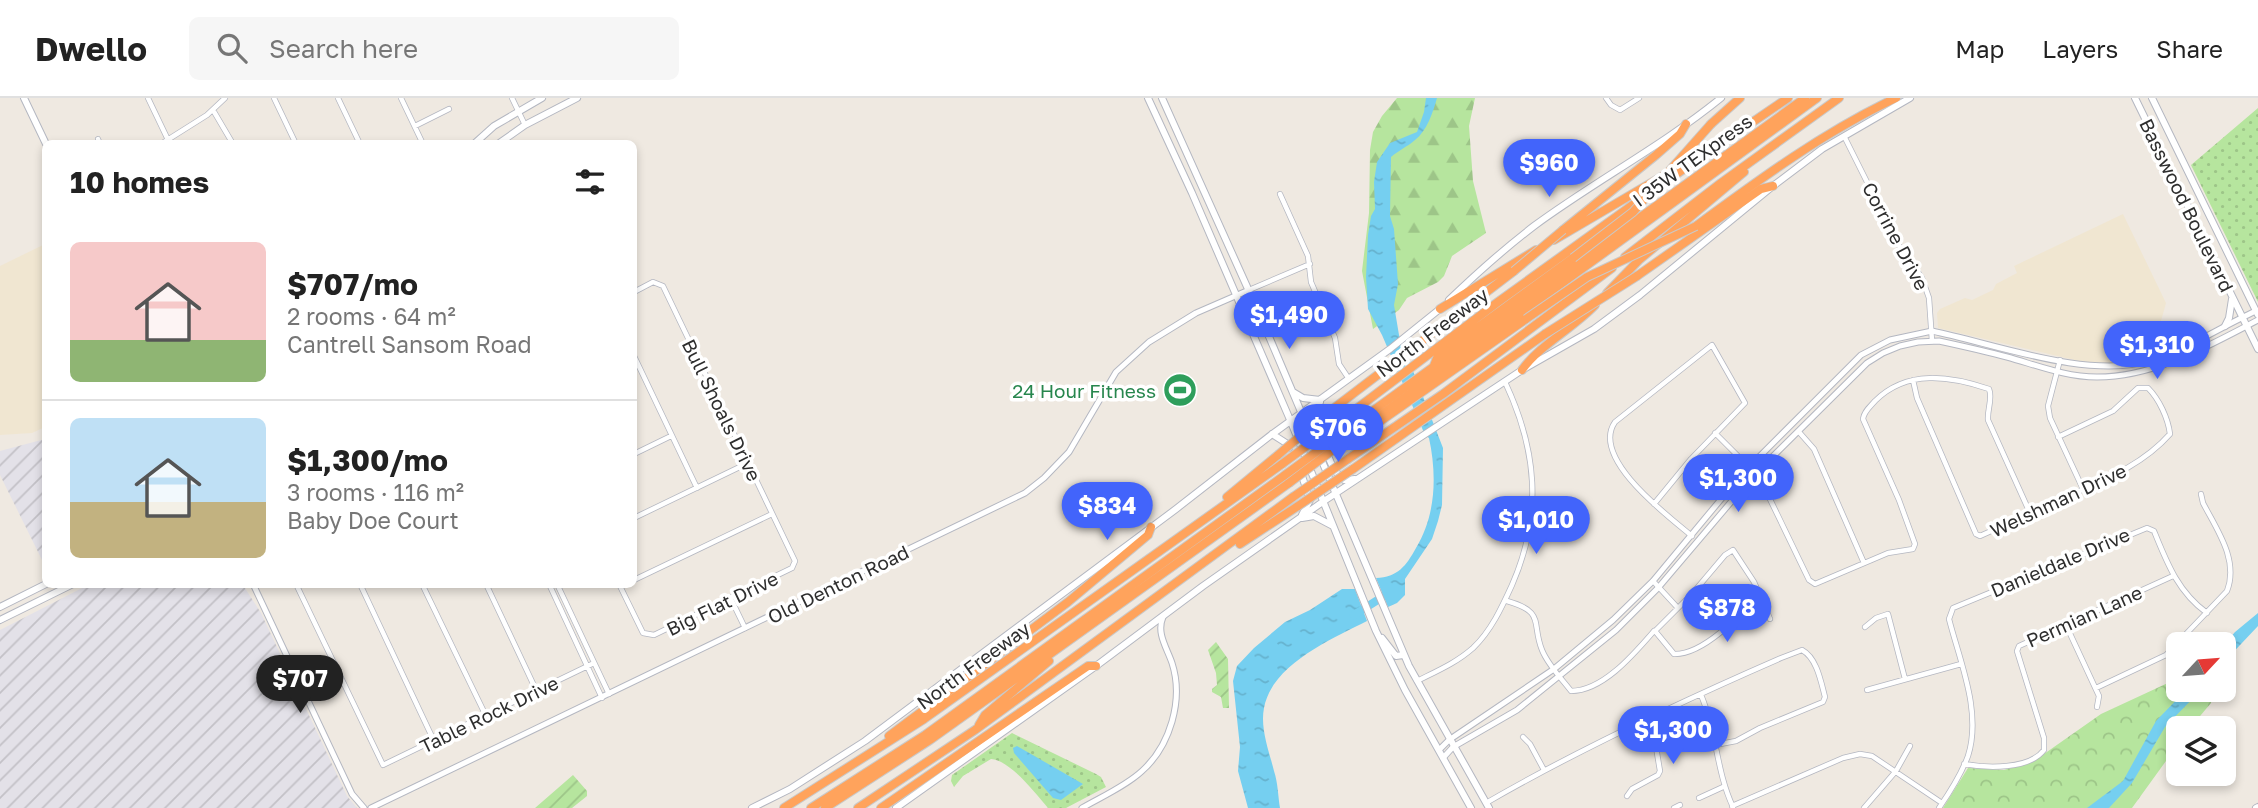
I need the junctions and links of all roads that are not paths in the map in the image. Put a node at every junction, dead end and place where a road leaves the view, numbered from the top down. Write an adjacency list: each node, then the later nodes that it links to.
1 (24, 98): 33 (main road)
2 (148, 98): 34 (street)
3 (225, 98): 26 (street)
4 (274, 98): 37 (street)
5 (338, 98): 38 (street)
6 (401, 98): 31 (street)
7 (512, 98): 27 (street)
8 (542, 98): 27 (main road)
9 (577, 98): 30 (main road)
10 (1148, 98): 45 (main road)
11 (1162, 98): 43 (main road)
12 (1606, 98): 13 (street)
13 (1639, 98)
14 (1721, 98): 29 (main road, North Freeway)
15 (1740, 98): 65 (highway, bridge)
16 (1788, 98): 25 (highway, North Freeway)
17 (1805, 98): 65 (highway, I 35W TEXpress)
18 (1817, 98): 65 (highway, I 35W TEXpress)
19 (1839, 98): 28 (highway)
20 (1896, 98): 65 (highway, bridge)
21 (1910, 98): 32 (main road)
22 (2135, 98): 47 (main road, Basswood Boulevard)
23 (2152, 98): 46 (main road, Basswood Boulevard)
24 (449, 109): 31 (street)
25 (1773, 109): 53 (highway); 81 (highway, North Freeway, bridge)
26 (213, 110): 35 (street); 36 (street)
27 (518, 111): 30 (street); 40 (main road)
28 (1819, 112): 63 (highway); 104 (highway, bridge)
29 (1686, 124): 53 (main road, North Freeway); 81 (highway, bridge)
30 (525, 125): 41 (main road)
31 (415, 126): 39 (street)
32 (1843, 135): 42 (main road); 58 (street, Corrine Drive)
33 (44, 140)
34 (168, 140)
35 (172, 140)
36 (231, 140)
37 (294, 140)
38 (358, 140)
39 (422, 140)
40 (478, 140)
41 (504, 140)
42 (1773, 186): 63 (main road); 104 (highway, bridge)
43 (1205, 190): 45 (main road); 50 (main road)
44 (1280, 194): 48 (street)
45 (1193, 195): 51 (main road)
46 (2207, 212): 47 (main road); 54 (main road, Basswood Boulevard)
47 (2194, 219): 52 (main road, Basswood Boulevard)
48 (1310, 264): 50 (street); 66 (street)
49 (637, 290): 82 (street, Bull Shoals Drive)
50 (1249, 290): 51 (street, Old Denton Road); 69 (main road)
51 (1236, 296): 71 (main road); 133 (street, Old Denton Road)
52 (2232, 297): 55 (main road, Basswood Boulevard); 56 (main road)
53 (1440, 309): 66 (main road, North Freeway)
54 (2257, 315): 55 (street); 57 (street)
55 (2242, 317): 56 (street); 57 (main road, Basswood Boulevard)
56 (2225, 326): 61 (street)
57 (2246, 326): 60 (main road, Basswood Boulevard); 64 (street)
58 (1932, 331): 59 (street, Corrine Drive); 61 (street); 83 (street)
59 (1932, 341): 64 (street); 75 (street)
60 (2258, 349)
61 (2060, 360): 64 (street)
62 (637, 362): 78 (street)
63 (1522, 370): 68 (main road)
64 (2057, 371): 79 (street)
65 (1436, 375): 72 (highway, I 35W TEXpress)
66 (1350, 379): 70 (main road, North Freeway)
67 (1913, 380): 93 (street); 93 (street, Welshman Drive); 100 (street)
68 (1505, 382): 84 (main road); 121 (street)
69 (1291, 391): 70 (main road); 73 (main road)
70 (1320, 401): 73 (main road, North Freeway); 84 (main road)
71 (1283, 405): 74 (main road); 77 (main road)
72 (1394, 405): 86 (highway, I 35W TEXpress, bridge); 86 (highway, I 35W TEXpress, bridge)
73 (1301, 415): 74 (main road, North Freeway); 90 (main road)
74 (1291, 422): 77 (main road, North Freeway); 91 (main road)
75 (1799, 432): 85 (street); 100 (street)
76 (1715, 433): 83 (street); 92 (street); 92 (street)
77 (1271, 435): 96 (main road); 97 (main road, North Freeway)
78 (671, 436): 80 (street); 87 (street)
79 (2058, 437): 88 (street); 88 (street, Welshman Drive)
80 (637, 453)
81 (1280, 459): 170 (highway, North Freeway)
82 (748, 463): 87 (street); 94 (street, Bull Shoals Drive)
83 (1749, 467): 85 (street); 99 (street)
84 (1366, 475): 90 (main road)
85 (1753, 476): 100 (street); 117 (street)
86 (1287, 479): 124 (highway, I 35W TEXpress); 181 (highway, I 35W TEXpress)
87 (697, 488): 95 (street)
88 (2083, 489): 93 (street, Welshman Drive)
89 (2202, 494): 125 (street)
90 (1336, 495): 91 (main road); 138 (main road)
91 (1324, 501): 96 (main road); 98 (main road)
92 (1654, 504): 99 (street)
93 (2030, 513)
94 (772, 514): 101 (street, Bull Shoals Drive); 103 (street)
95 (637, 517)
96 (1300, 518): 98 (main road); 127 (main road)
97 (1151, 527): 170 (highway); 179 (main road, North Freeway)
98 (1334, 527): 135 (main road)
99 (1692, 536): 105 (street)
100 (1864, 563)
101 (794, 564): 119 (street, Big Flat Drive)
102 (2173, 576): 125 (street, Danieldale Drive); 131 (street, Permian Lane); 141 (street, Danieldale Drive)
103 (637, 579)
104 (1181, 581): 158 (highway)
105 (1653, 581): 117 (street); 144 (street)
106 (42, 586): 107 (main road)
107 (37, 588): 120 (main road); 122 (main road)
108 (65, 588): 120 (main road)
109 (253, 588): 147 (street)
110 (298, 588): 140 (street)
111 (361, 588): 161 (street)
112 (424, 588): 156 (street)
113 (490, 588): 151 (street)
114 (551, 588): 128 (street)
115 (559, 588): 126 (street)
116 (622, 588): 119 (street, Big Flat Drive)
117 (1658, 588): 123 (street); 145 (street)
118 (1758, 595): 123 (street); 129 (street); 136 (street)
119 (730, 598): 133 (street)
120 (42, 600): 130 (main road)
121 (1507, 601): 144 (street); 148 (street)
122 (0, 607)
123 (1676, 607): 136 (street)
124 (1114, 610): 158 (highway); 182 (highway, I 35W TEXpress)
125 (2207, 613): 149 (street)
126 (571, 614): 128 (street); 139 (street)
127 (1164, 614): 134 (main road); 137 (street)
128 (564, 617): 143 (street)
129 (1770, 619)
130 (0, 620)
131 (2066, 625): 149 (street); 167 (street, Permian Lane)
132 (1865, 627): 146 (street)
133 (746, 628): 152 (street, Old Denton Road)
134 (1141, 630): 137 (street); 142 (main road)
135 (1376, 631): 138 (main road); 165 (main road)
136 (1655, 631): 145 (street)
137 (1163, 641): 186 (street)
138 (1403, 655): 148 (main road)
139 (594, 663): 143 (street, Table Rock Drive); 152 (street)
140 (335, 664): 147 (street); 161 (street, Table Rock Drive)
141 (1961, 664): 146 (street); 167 (street)
142 (1096, 666): 184 (highway); 185 (main road)
143 (588, 667): 151 (street, Table Rock Drive); 154 (street)
144 (1554, 669): 145 (street); 160 (street)
145 (1559, 675): 164 (street)
146 (1905, 679): 150 (street)
147 (298, 681): 177 (street)
148 (1416, 681): 160 (main road)
149 (2095, 688): 155 (street)
150 (1867, 690)
151 (537, 692): 156 (street, Table Rock Drive)
152 (609, 694): 154 (street, Old Denton Road)
153 (1701, 695): 157 (street); 162 (street); 162 (street)
154 (602, 698): 178 (street, Old Denton Road)
155 (2097, 707)
156 (486, 716): 161 (street, Table Rock Drive)
157 (1646, 718): 168 (street); 172 (street)
158 (975, 730): 183 (highway)
159 (1523, 737): 168 (street)
160 (1448, 740): 164 (main road); 165 (street)
161 (434, 741)
162 (1716, 745): 171 (street)
163 (1910, 746): 169 (street)
164 (1453, 747): 166 (street); 174 (main road)
165 (1439, 750): 166 (main road)
166 (1443, 758): 187 (main road)
167 (1964, 764): 175 (street)
168 (1544, 770): 174 (street)
169 (1896, 771): 175 (street); 176 (street); 188 (street)
170 (830, 781): 180 (highway, North Freeway)
171 (1723, 787): 173 (street); 176 (street)
172 (1627, 796)
173 (1699, 798)
174 (1487, 805)
175 (1940, 805)
176 (1732, 807)
177 (364, 808)
178 (371, 808)
179 (752, 808)
180 (784, 808)
181 (811, 808)
182 (825, 808)
183 (858, 808)
184 (881, 808)
185 (896, 808)
186 (1082, 808)
187 (1471, 808)
188 (1864, 808)

